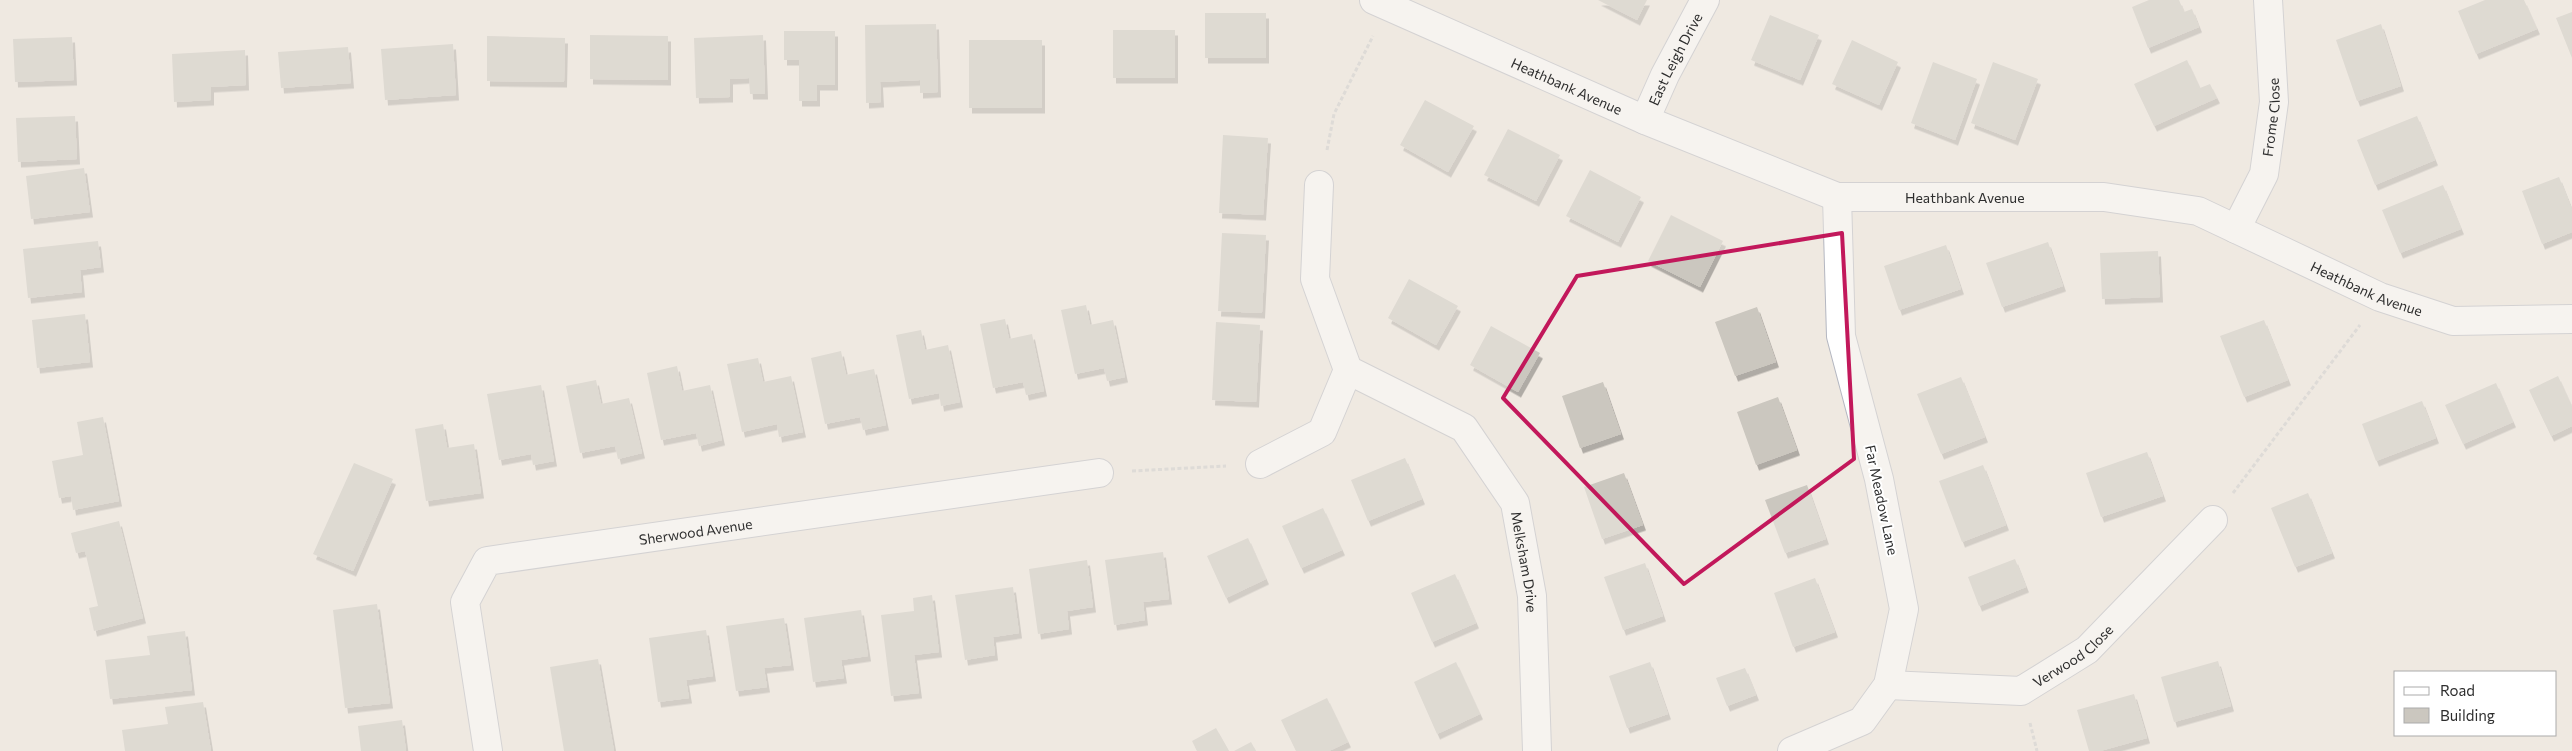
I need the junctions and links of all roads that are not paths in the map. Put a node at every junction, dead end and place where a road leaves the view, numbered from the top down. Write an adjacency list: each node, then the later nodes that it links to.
1 (1705, 0): 4 (street, East Leigh Drive)
2 (2268, 0): 7 (street, Frome Close)
3 (1381, 3): 4 (street, Heathbank Avenue)
4 (1646, 120): 6 (street, Heathbank Avenue)
5 (1319, 185): 9 (street)
6 (1837, 196): 7 (street, Heathbank Avenue); 13 (street, Far Meadow Lane)
7 (2236, 229): 8 (street, Heathbank Avenue)
8 (2572, 319)
9 (1348, 370): 10 (street); 15 (street, Melksham Drive)
10 (1260, 464)
11 (1099, 473): 14 (street, Sherwood Avenue)
12 (2213, 520): 13 (street, Verwood Close)
13 (1888, 685): 16 (street, Far Meadow Lane)
14 (488, 751)
15 (1537, 751)
16 (1792, 751)

